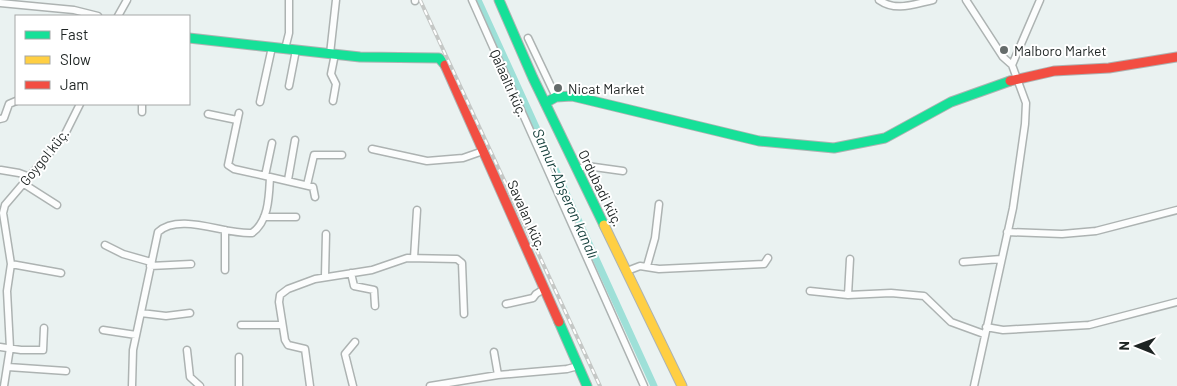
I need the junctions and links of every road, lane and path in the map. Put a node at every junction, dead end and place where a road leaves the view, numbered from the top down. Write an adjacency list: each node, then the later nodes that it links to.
1 (127, 0): 12 (street)
2 (288, 0): 16 (street)
3 (336, 0): 18 (street)
4 (472, 0): 107 (street, Qalaaltı küç.)
5 (500, 0): 27 (street, Ordubadi küç.)
6 (879, 0): 7 (street)
7 (934, 0)
8 (966, 0): 20 (street)
9 (1040, 0): 20 (street)
10 (0, 3): 11 (street)
11 (94, 15)
12 (119, 15)
13 (190, 38): 15 (street)
14 (528, 38): 23 (street)
15 (272, 47): 16 (street); 26 (street)
16 (285, 49): 17 (street)
17 (296, 50): 18 (street); 22 (street)
18 (332, 54): 25 (street); 36 (street, Savalan küç.)
19 (1177, 57): 21 (street)
20 (1012, 65): 21 (street)
21 (1017, 78): 23 (street); 55 (street)
22 (289, 86)
23 (556, 97): 27 (street)
24 (15, 101): 32 (street)
25 (333, 101)
26 (260, 102)
27 (546, 104): 38 (street, Ordubadi küç.)
28 (80, 105): 42 (street, Goygol küç.)
29 (142, 105): 30 (street)
30 (142, 112)
31 (208, 114): 41 (street)
32 (0, 120)
33 (295, 140): 43 (street)
34 (272, 143): 41 (street)
35 (372, 149): 36 (street)
36 (483, 151): 72 (street, Savalan küç.)
37 (342, 155): 45 (street)
38 (577, 169): 40 (street); 68 (street, Ordubadi küç.)
39 (1, 170): 42 (street)
40 (623, 171)
41 (268, 176): 43 (street); 52 (street)
42 (30, 177): 44 (street, Goygol küç.)
43 (288, 180): 45 (street)
44 (24, 184): 48 (street); 51 (street, Goygol küç.)
45 (307, 185): 46 (street)
46 (315, 197)
47 (659, 204): 66 (street)
48 (56, 205)
49 (417, 210): 58 (street)
50 (1177, 210): 55 (street)
51 (2, 213): 63 (street, Goygol küç.)
52 (264, 217): 53 (street); 54 (street)
53 (296, 217)
54 (226, 230): 64 (street); 67 (street)
55 (1007, 232): 61 (street)
56 (326, 234): 71 (street)
57 (105, 245): 64 (street)
58 (414, 258): 70 (street); 80 (street)
59 (768, 258): 66 (street)
60 (850, 259): 74 (street)
61 (1001, 259): 62 (street); 83 (street)
62 (963, 262)
63 (10, 264): 69 (street); 90 (street, Goygol küç.)
64 (151, 264): 65 (street); 78 (street)
65 (192, 264)
66 (646, 266): 68 (street)
67 (225, 270)
68 (627, 272): 108 (street, Ordubadi küç.)
69 (61, 273)
70 (351, 273): 71 (street); 77 (street)
71 (325, 276): 81 (street)
72 (544, 289): 76 (street); 94 (street, Savalan küç.)
73 (810, 291): 74 (street)
74 (848, 294): 86 (street)
75 (1177, 302): 83 (street)
76 (506, 304)
77 (375, 306)
78 (141, 313): 79 (street); 87 (street)
79 (190, 313)
80 (464, 314)
81 (282, 324): 82 (street); 103 (street)
82 (241, 325)
83 (986, 326): 86 (street)
84 (44, 328): 90 (street)
85 (103, 330): 87 (street)
86 (984, 334): 109 (street)
87 (136, 335): 100 (street)
88 (355, 342): 104 (street)
89 (0, 347): 90 (street)
90 (10, 348): 95 (street, Goygol küç.)
91 (187, 350): 101 (street)
92 (494, 352): 97 (street)
93 (239, 357): 102 (street)
94 (578, 366): 97 (street); 106 (street, Savalan küç.)
95 (8, 367): 96 (street); 99 (street, Goygol küç.)
96 (66, 371)
97 (498, 375): 98 (street)
98 (469, 383): 105 (street)
99 (4, 386)
100 (132, 386)
101 (200, 386)
102 (239, 386)
103 (310, 386)
104 (353, 386)
105 (430, 386)
106 (587, 386)
107 (644, 386)
108 (682, 386)
109 (974, 386)

